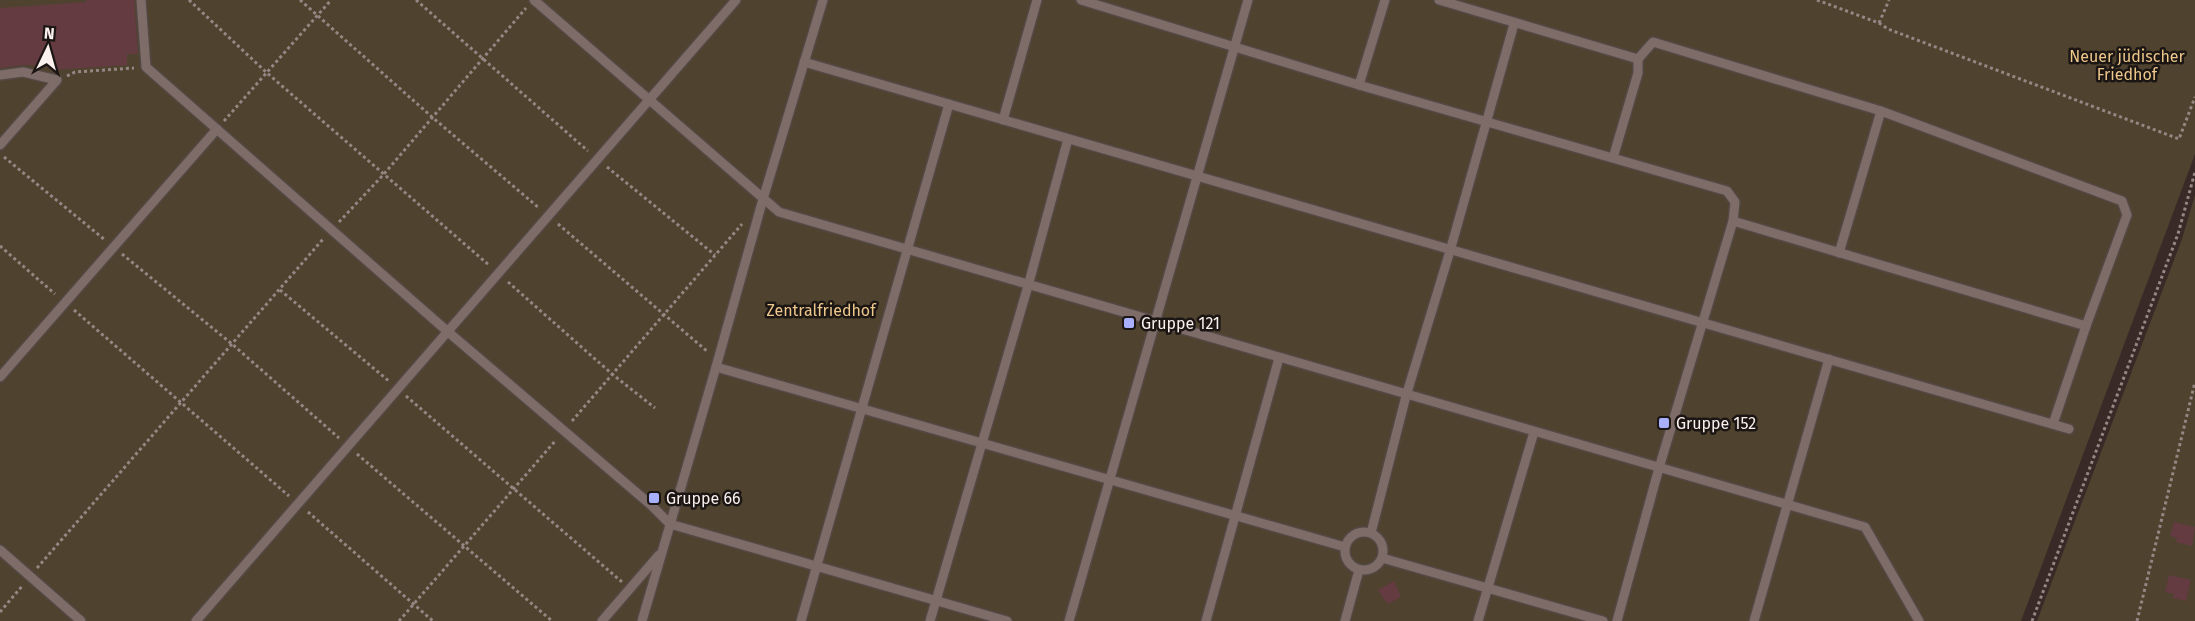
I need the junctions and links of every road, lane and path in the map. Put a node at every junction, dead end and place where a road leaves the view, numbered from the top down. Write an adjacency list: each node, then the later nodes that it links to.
1 (141, 0): 23 (lane)
2 (189, 0): 24 (path)
3 (300, 0): 16 (path)
4 (331, 0): 16 (path)
5 (416, 0): 20 (path)
6 (533, 0): 20 (path); 29 (lane)
7 (736, 0): 29 (lane)
8 (823, 0): 22 (lane)
9 (1037, 0): 33 (lane)
10 (1081, 0): 19 (lane)
11 (1248, 0): 19 (lane)
12 (1384, 0): 27 (lane)
13 (1439, 0): 18 (lane)
14 (1817, 0): 17 (path)
15 (1889, 0): 17 (path)
16 (318, 15): 24 (path); 32 (path)
17 (1879, 23): 28 (path)
18 (1514, 24): 21 (lane); 34 (lane)
19 (1234, 48): 27 (lane); 43 (lane)
20 (482, 58): 32 (path); 40 (path)
21 (1638, 59): 31 (lane); 39 (lane)
22 (804, 62): 30 (lane); 45 (lane)
23 (146, 67): 26 (path); 35 (lane)
24 (267, 73): 35 (path); 42 (path)
25 (0, 75): 26 (lane)
26 (57, 80): 37 (lane)
27 (1359, 85): 34 (lane)
28 (2195, 97)
29 (648, 100): 40 (lane); 45 (lane)
30 (949, 104): 33 (lane); 52 (lane)
31 (1881, 111): 54 (lane); 63 (lane)
32 (432, 117): 42 (path); 46 (path)
33 (1003, 120): 36 (lane)
34 (1486, 122): 39 (lane); 53 (lane)
35 (217, 129): 49 (lane); 51 (lane)
36 (1068, 139): 43 (lane); 57 (lane)
37 (0, 145)
38 (0, 154): 51 (path)
39 (1613, 158): 48 (lane)
40 (597, 159): 46 (lane); 55 (path)
41 (2195, 172): 44 (path)
42 (384, 174): 49 (path); 56 (path)
43 (1197, 177): 53 (lane); 61 (lane)
44 (2193, 188): 122 (path)
45 (763, 199): 52 (lane); 68 (lane)
46 (548, 215): 56 (lane); 60 (path)
47 (746, 220): 55 (path)
48 (1733, 221): 54 (lane); 62 (lane)
49 (332, 229): 58 (path); 64 (lane)
50 (0, 246): 59 (path)
51 (114, 247): 59 (lane); 65 (path)
52 (908, 251): 57 (lane); 76 (lane)
53 (1450, 251): 62 (lane); 73 (lane)
54 (1839, 253): 63 (lane)
55 (715, 255): 60 (path)
56 (498, 273): 64 (lane); 69 (path)
57 (1028, 286): 61 (lane); 81 (lane)
58 (280, 289): 65 (path); 72 (path)
59 (65, 302): 70 (lane); 74 (path)
60 (663, 315): 68 (path); 69 (path)
61 (1154, 322): 66 (lane); 84 (lane)
62 (1703, 323): 67 (lane); 83 (lane)
63 (2086, 326): 77 (lane)
64 (447, 331): 72 (lane); 79 (lane)
65 (232, 345): 74 (path); 82 (path)
66 (1280, 358): 73 (lane); 88 (lane)
67 (1829, 359): 77 (lane); 87 (lane)
68 (717, 363): 76 (lane); 89 (lane)
69 (612, 374): 75 (path); 79 (path)
70 (0, 377)
71 (2195, 382): 123 (path)
72 (397, 389): 82 (lane); 85 (path)
73 (1406, 396): 80 (lane); 90 (lane)
74 (180, 404): 86 (path); 98 (path)
75 (655, 408)
76 (862, 408): 81 (lane); 96 (lane)
77 (2054, 424): 78 (lane)
78 (2069, 429)
79 (564, 430): 85 (path); 89 (lane)
80 (1534, 432): 83 (lane); 99 (lane)
81 (982, 443): 84 (lane); 101 (lane)
82 (348, 446): 86 (lane); 91 (path)
83 (1659, 468): 87 (lane); 119 (lane)
84 (1110, 480): 88 (lane); 114 (lane)
85 (514, 489): 91 (path); 100 (path)
86 (298, 503): 102 (path); 105 (lane)
87 (1787, 505): 120 (lane); 121 (lane)
88 (1235, 515): 92 (lane); 115 (lane)
89 (670, 524): 94 (lane); 96 (lane)
90 (1371, 533): 92 (lane); 95 (lane)
91 (464, 546): 102 (path); 108 (path)
92 (1345, 547): 97 (lane)
93 (0, 550): 98 (lane)
94 (661, 554): 100 (lane); 110 (lane)
95 (1382, 558): 97 (lane); 99 (lane)
96 (816, 566): 101 (lane); 111 (lane)
97 (1359, 570): 116 (lane)
98 (30, 577): 103 (path); 104 (lane)
99 (1487, 588): 117 (lane); 118 (lane)
100 (630, 589): 109 (lane)
101 (936, 600): 112 (lane); 113 (lane)
102 (414, 604): 106 (path); 107 (path)
103 (0, 612)
104 (81, 621)
105 (195, 621)
106 (399, 621)
107 (433, 621)
108 (552, 621)
109 (602, 621)
110 (642, 621)
111 (801, 621)
112 (930, 621)
113 (1007, 621)
114 (1069, 621)
115 (1206, 621)
116 (1345, 621)
117 (1478, 621)
118 (1603, 621)
119 (1617, 621)
120 (1754, 621)
121 (1918, 621)
122 (2032, 621)
123 (2137, 621)

